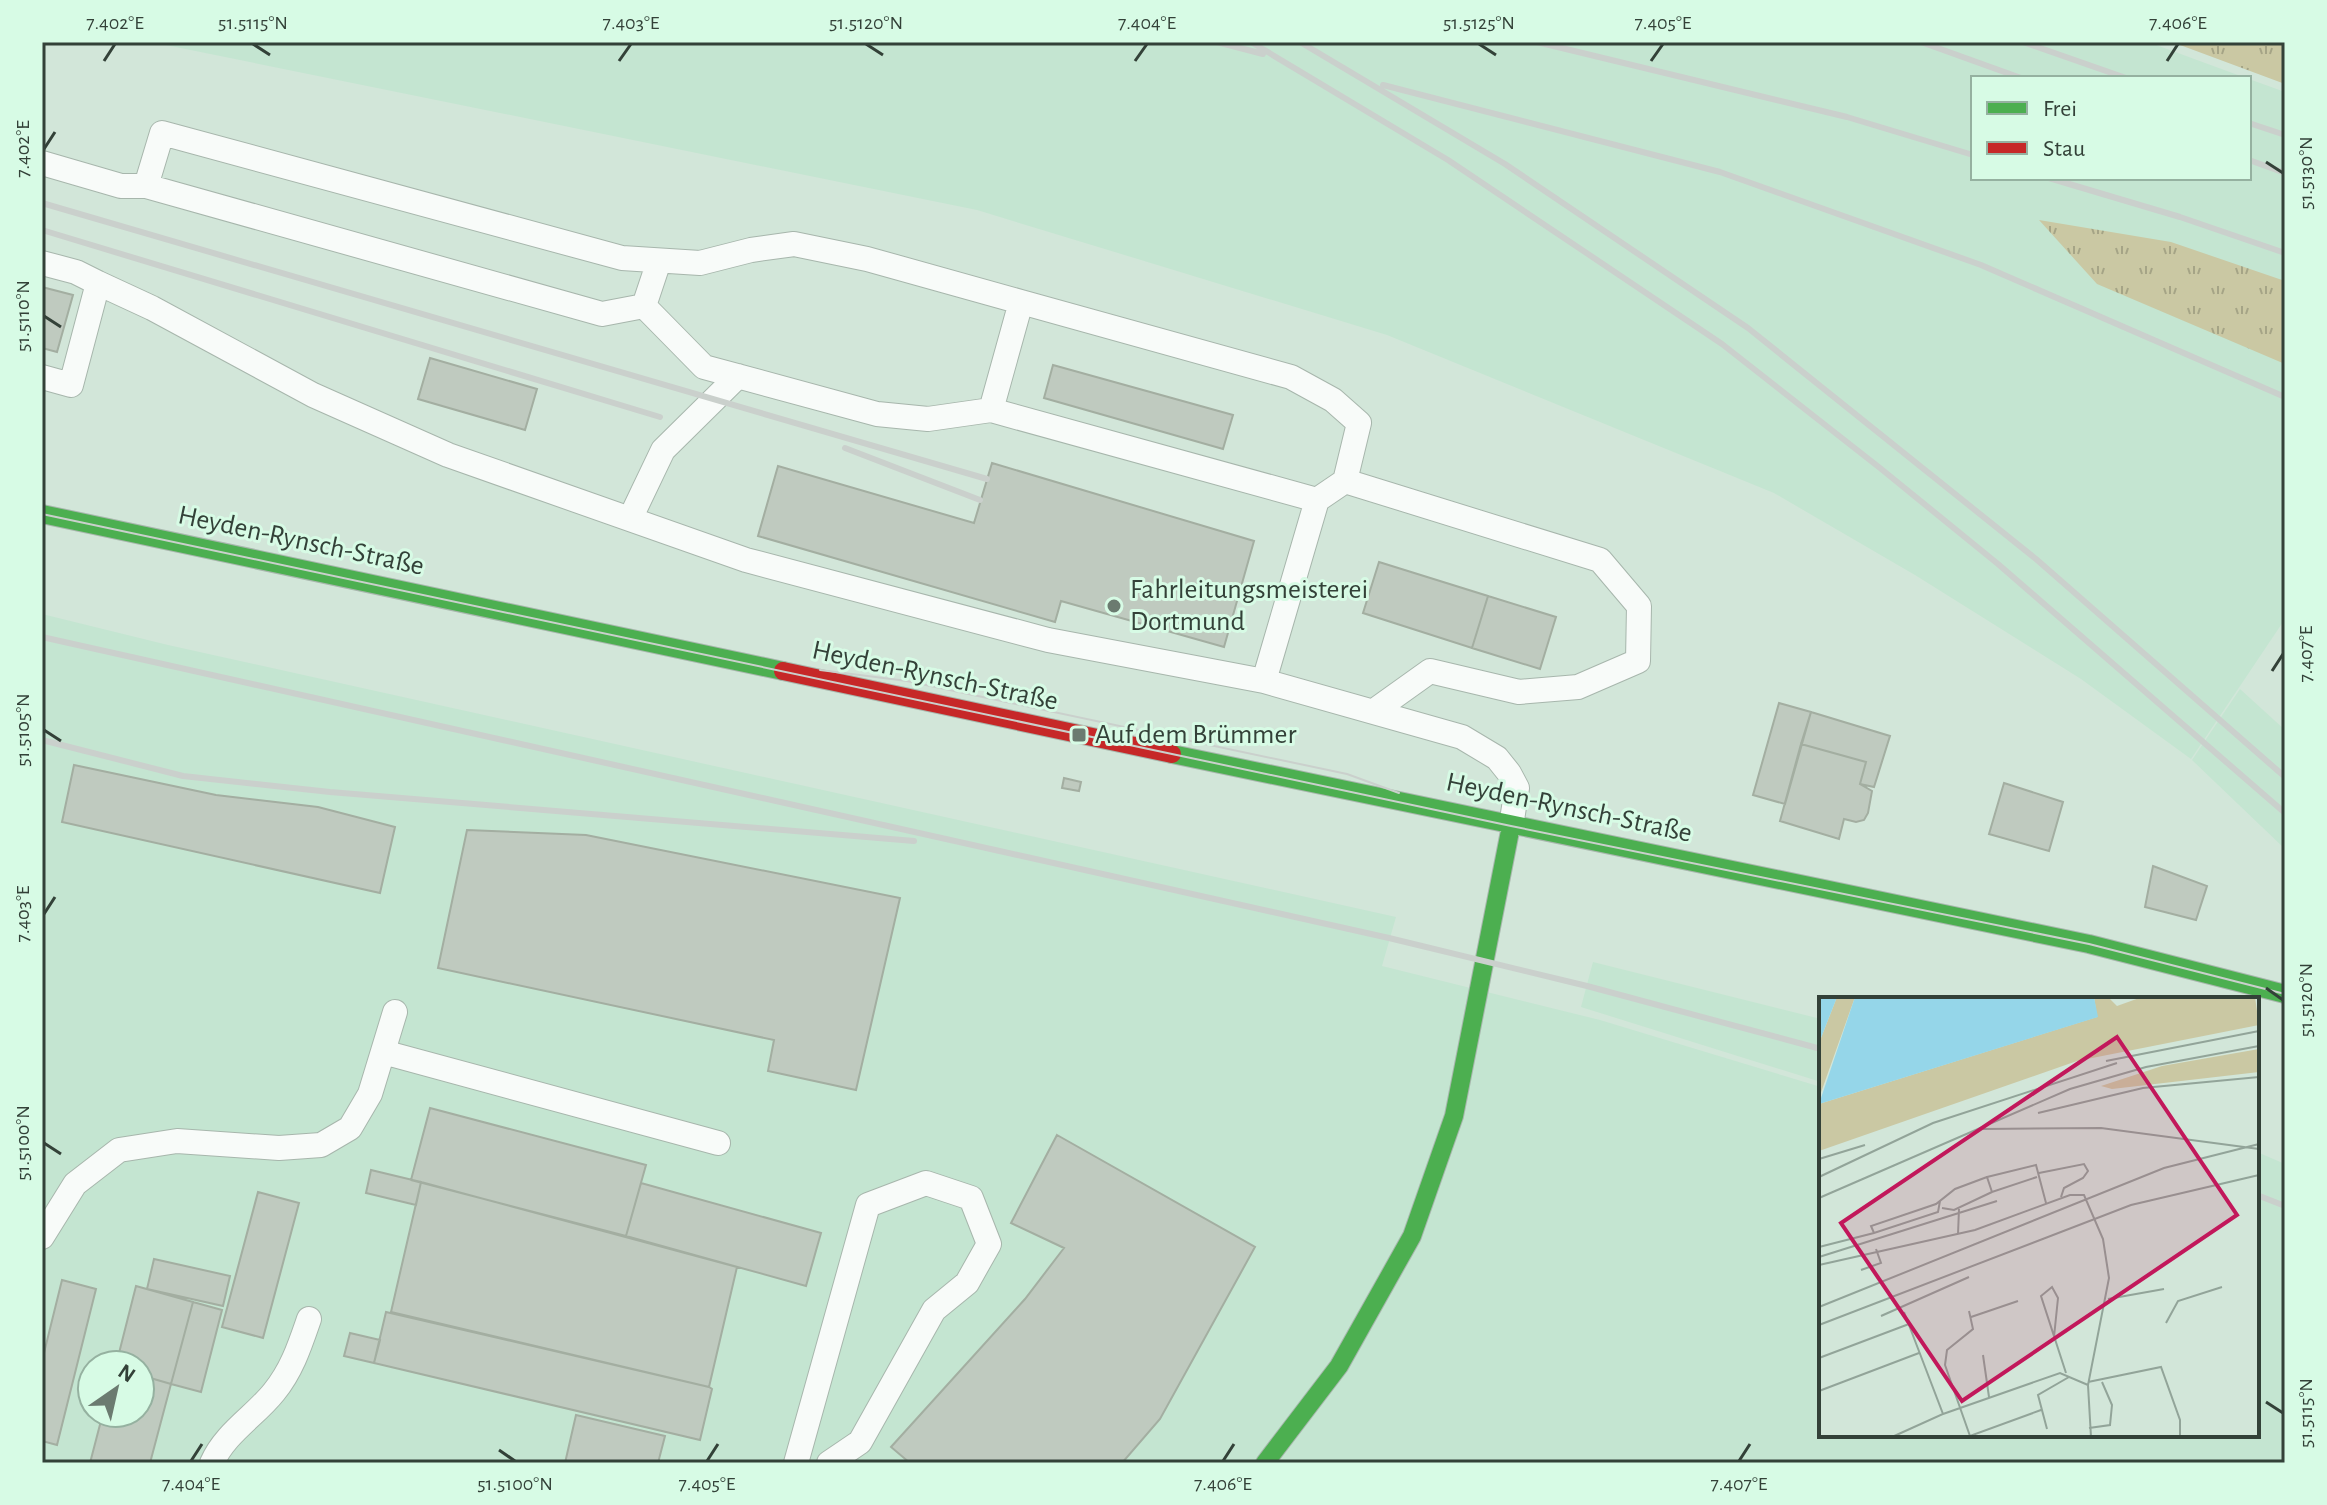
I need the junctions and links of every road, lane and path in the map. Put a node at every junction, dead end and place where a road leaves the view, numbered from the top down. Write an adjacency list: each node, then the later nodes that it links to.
1 (42, 163): 2 (lane)
2 (146, 186): 3 (lane); 7 (lane)
3 (659, 261): 6 (lane); 7 (lane)
4 (42, 263): 5 (lane)
5 (98, 283): 9 (lane); 14 (lane)
6 (1021, 302): 10 (lane); 11 (lane)
7 (644, 306): 8 (lane)
8 (738, 376): 10 (lane); 14 (lane)
9 (42, 377)
10 (991, 410): 12 (lane)
11 (1345, 481): 12 (lane); 16 (lane)
12 (1317, 500): 15 (lane)
13 (42, 514): 17 (main road, Heyden-Rynsch-Straße)
14 (630, 519): 15 (lane)
15 (1264, 681): 16 (lane)
16 (1374, 711): 17 (lane)
17 (1511, 826): 18 (main road, Heyden-Rynsch-Straße); 27 (main road)
18 (2285, 994)
19 (395, 1012): 20 (lane)
20 (383, 1052): 21 (lane); 22 (lane)
21 (718, 1143)
22 (42, 1237)
23 (309, 1319): 24 (lane)
24 (212, 1463)
25 (796, 1463): 26 (lane)
26 (829, 1463)
27 (1265, 1463)

